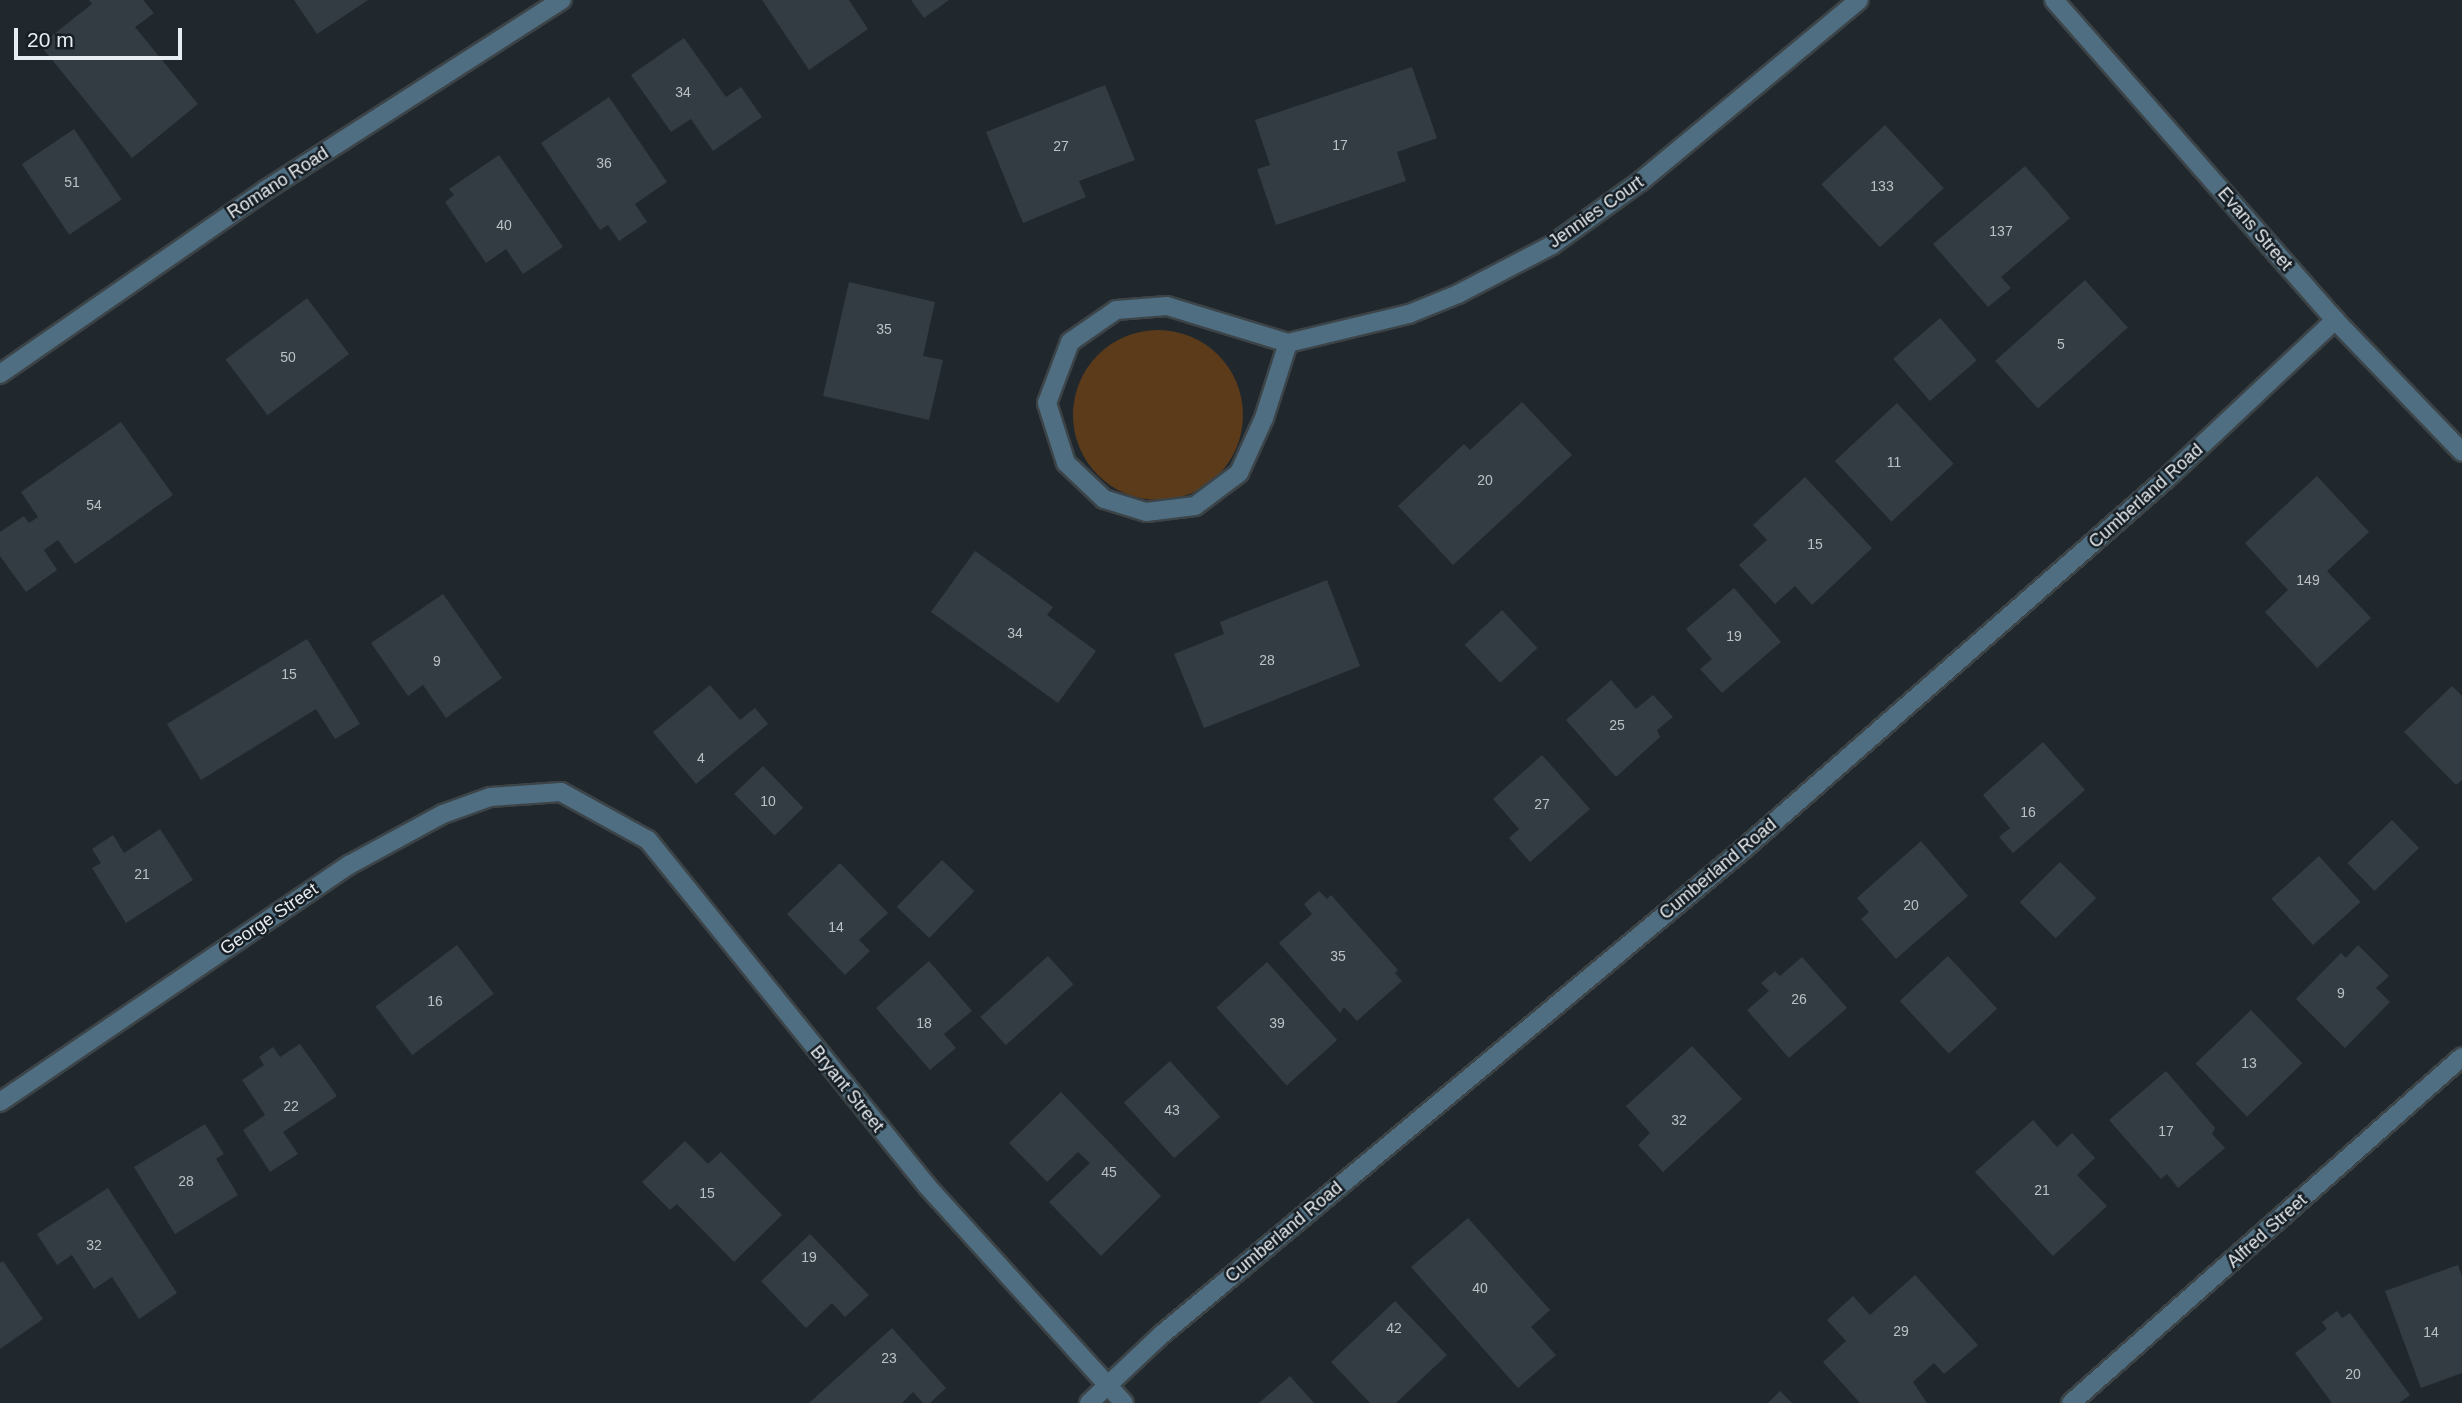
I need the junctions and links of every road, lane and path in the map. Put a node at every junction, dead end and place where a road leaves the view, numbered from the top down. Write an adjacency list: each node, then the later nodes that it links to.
1 (562, 0): 6 (street, Romano Road)
2 (1859, 0): 5 (street, Jennies Court)
3 (2054, 0): 4 (street, Evans Street)
4 (2335, 320): 7 (street, Evans Street); 11 (street, Cumberland Road)
5 (1288, 343): 5 (street)
6 (0, 374)
7 (2462, 452)
8 (561, 792): 10 (street, George Street); 11 (street, Bryant Street)
9 (2462, 1057): 14 (street, Alfred Street)
10 (0, 1102)
11 (1110, 1385): 12 (street, Cumberland Road); 13 (street, Bryant Street)
12 (1089, 1403)
13 (1124, 1403)
14 (2071, 1403)

